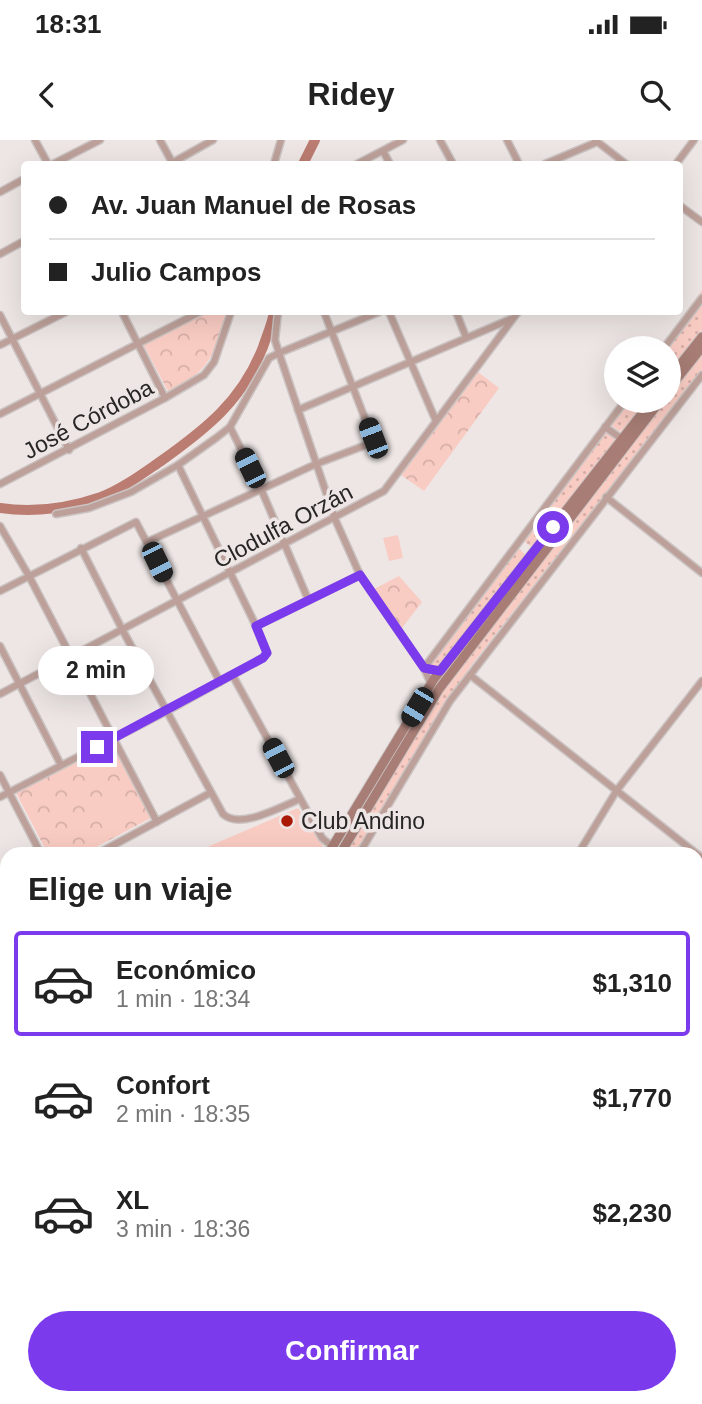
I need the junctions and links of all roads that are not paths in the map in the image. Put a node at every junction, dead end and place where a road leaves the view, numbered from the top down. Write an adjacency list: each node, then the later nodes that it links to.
1 (35, 140): 12 (street)
2 (100, 140): 13 (street)
3 (160, 140): 14 (street)
4 (213, 140): 15 (street)
5 (281, 140): 16 (street)
6 (403, 140): 11 (street)
7 (440, 140): 19 (street)
8 (507, 140): 20 (street)
9 (694, 140): 23 (street)
10 (596, 141): 21 (street); 22 (street)
11 (383, 151): 17 (street); 18 (street)
12 (49, 161)
13 (57, 161)
14 (170, 161)
15 (177, 161)
16 (275, 161)
17 (362, 161)
18 (388, 161)
19 (451, 161)
20 (518, 161)
21 (552, 161)
22 (622, 161)
23 (678, 161)
24 (21, 181): 25 (street)
25 (0, 192)
26 (683, 208): 27 (street)
27 (702, 222)
28 (21, 243): 29 (street)
29 (0, 254)
30 (702, 298): 44 (street)
31 (0, 315): 47 (street)
32 (60, 315): 47 (street)
33 (124, 315): 48 (street)
34 (194, 315): 48 (street)
35 (229, 315): 58 (street, José Córdoba)
36 (278, 315): 51 (street)
37 (325, 315): 43 (street)
38 (372, 315): 43 (street)
39 (390, 315): 52 (street)
40 (457, 315): 45 (street)
41 (516, 315): 42 (street, Clodulfa Orzán)
42 (513, 318): 45 (street); 64 (street, Clodulfa Orzán)
43 (332, 332): 51 (street); 56 (street)
44 (673, 336)
45 (466, 337): 52 (street)
46 (702, 337): 53 (main road)
47 (13, 339): 49 (street); 57 (street)
48 (138, 343): 57 (street); 58 (street)
49 (0, 345)
50 (702, 347): 54 (main road)
51 (279, 353): 59 (street); 65 (street)
52 (410, 362): 56 (street); 64 (street)
53 (681, 364)
54 (681, 374)
55 (702, 375): 73 (street)
56 (353, 387): 59 (street); 69 (street)
57 (40, 394): 63 (street); 68 (street)
58 (165, 398): 68 (street, José Córdoba)
59 (298, 410): 69 (street)
60 (616, 413): 66 (street)
61 (643, 413): 67 (main road)
62 (651, 413): 115 (main road)
63 (0, 414)
64 (436, 421): 76 (street, Clodulfa Orzán)
65 (230, 427): 70 (street); 72 (street)
66 (605, 427): 67 (street); 92 (street)
67 (622, 439): 93 (main road)
68 (69, 450): 71 (street, José Córdoba)
69 (316, 464): 72 (street); 76 (street)
70 (178, 465): 74 (street); 75 (street)
71 (0, 484)
72 (261, 489): 75 (street); 79 (street)
73 (606, 497): 81 (street); 94 (street)
74 (56, 514)
75 (203, 517): 78 (street); 82 (street)
76 (335, 519): 79 (street, Clodulfa Orzán); 83 (street)
77 (0, 526): 84 (street)
78 (147, 542): 80 (street); 87 (street)
79 (285, 545): 82 (street, Clodulfa Orzán); 86 (street)
80 (81, 548): 84 (street); 89 (street)
81 (702, 573)
82 (230, 574): 87 (street, Clodulfa Orzán); 88 (street)
83 (360, 575): 86 (street); 92 (street)
84 (29, 576): 85 (street); 91 (street)
85 (0, 591)
86 (308, 599): 88 (street)
87 (176, 602): 89 (street, Clodulfa Orzán); 97 (street)
88 (256, 626): 95 (street)
89 (123, 631): 91 (street, Clodulfa Orzán); 101 (street)
90 (0, 646): 98 (street)
91 (73, 657): 98 (street, Clodulfa Orzán); 102 (street)
92 (424, 668): 93 (street); 99 (street)
93 (440, 671): 99 (main road)
94 (470, 675): 105 (street); 116 (street)
95 (233, 676): 97 (street); 109 (street)
96 (702, 681): 105 (street)
97 (220, 682): 101 (street)
98 (20, 684): 100 (street, Clodulfa Orzán); 103 (street)
99 (431, 684): 114 (main road)
100 (0, 694)
101 (167, 711): 102 (street); 107 (street)
102 (114, 738): 103 (street); 110 (street)
103 (61, 765): 106 (street)
104 (0, 775): 106 (street)
105 (617, 790): 117 (street); 118 (street)
106 (9, 793): 108 (street); 111 (street)
107 (210, 793): 109 (street); 110 (street)
108 (0, 797)
109 (300, 799): 113 (street)
110 (158, 822): 112 (street)
111 (37, 847)
112 (110, 847)
113 (331, 847)
114 (337, 847)
115 (338, 847)
116 (363, 847)
117 (582, 847)
118 (688, 847)

